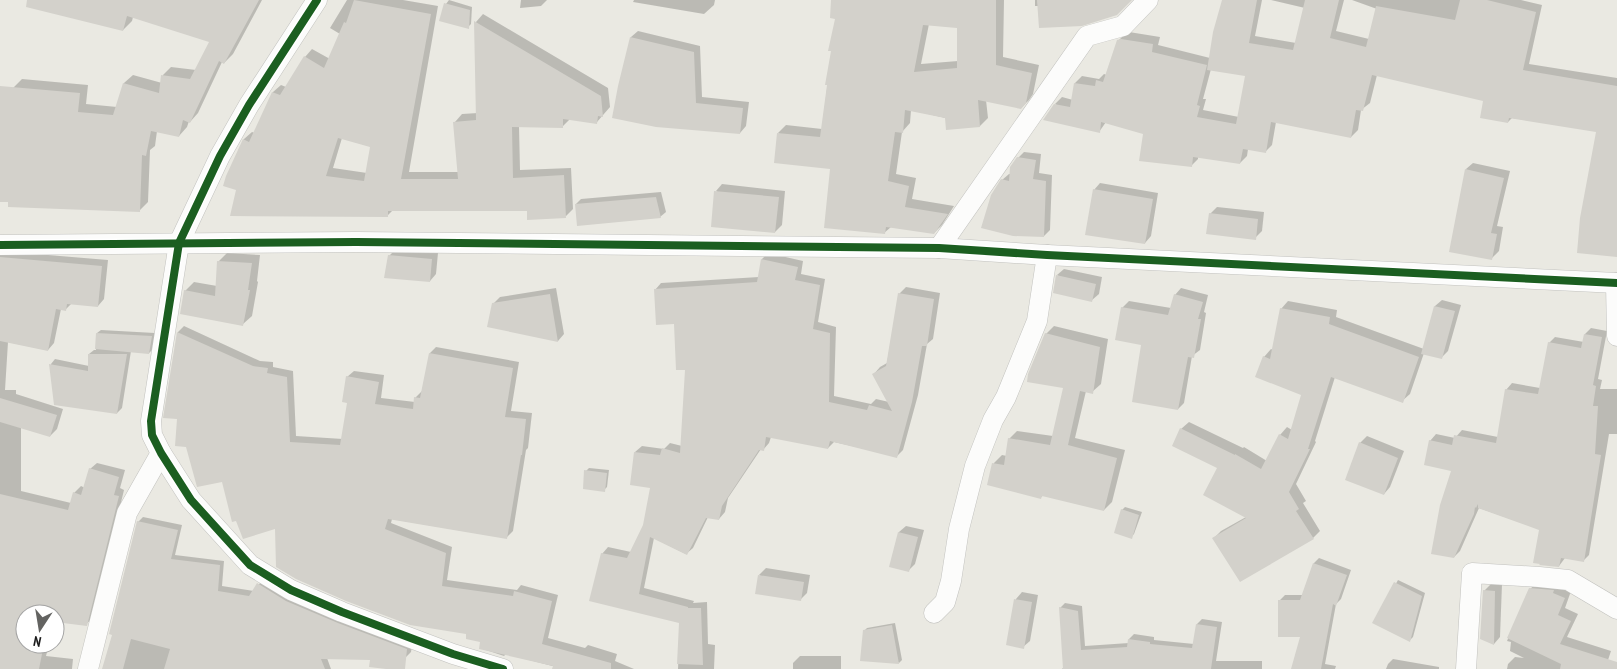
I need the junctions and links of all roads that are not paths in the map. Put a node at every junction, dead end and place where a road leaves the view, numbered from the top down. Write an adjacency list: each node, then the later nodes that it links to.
1 (318, 0): 3 (street)
2 (1148, 0): 5 (street)
3 (179, 243): 4 (street); 5 (street); 9 (street)
4 (0, 245)
5 (939, 248): 6 (street)
6 (1046, 255): 7 (street); 11 (street)
7 (1617, 283): 8 (street)
8 (1617, 336)
9 (161, 453): 12 (street); 13 (street)
10 (1617, 609): 14 (street)
11 (934, 613)
12 (88, 669)
13 (503, 669)
14 (1466, 669)

